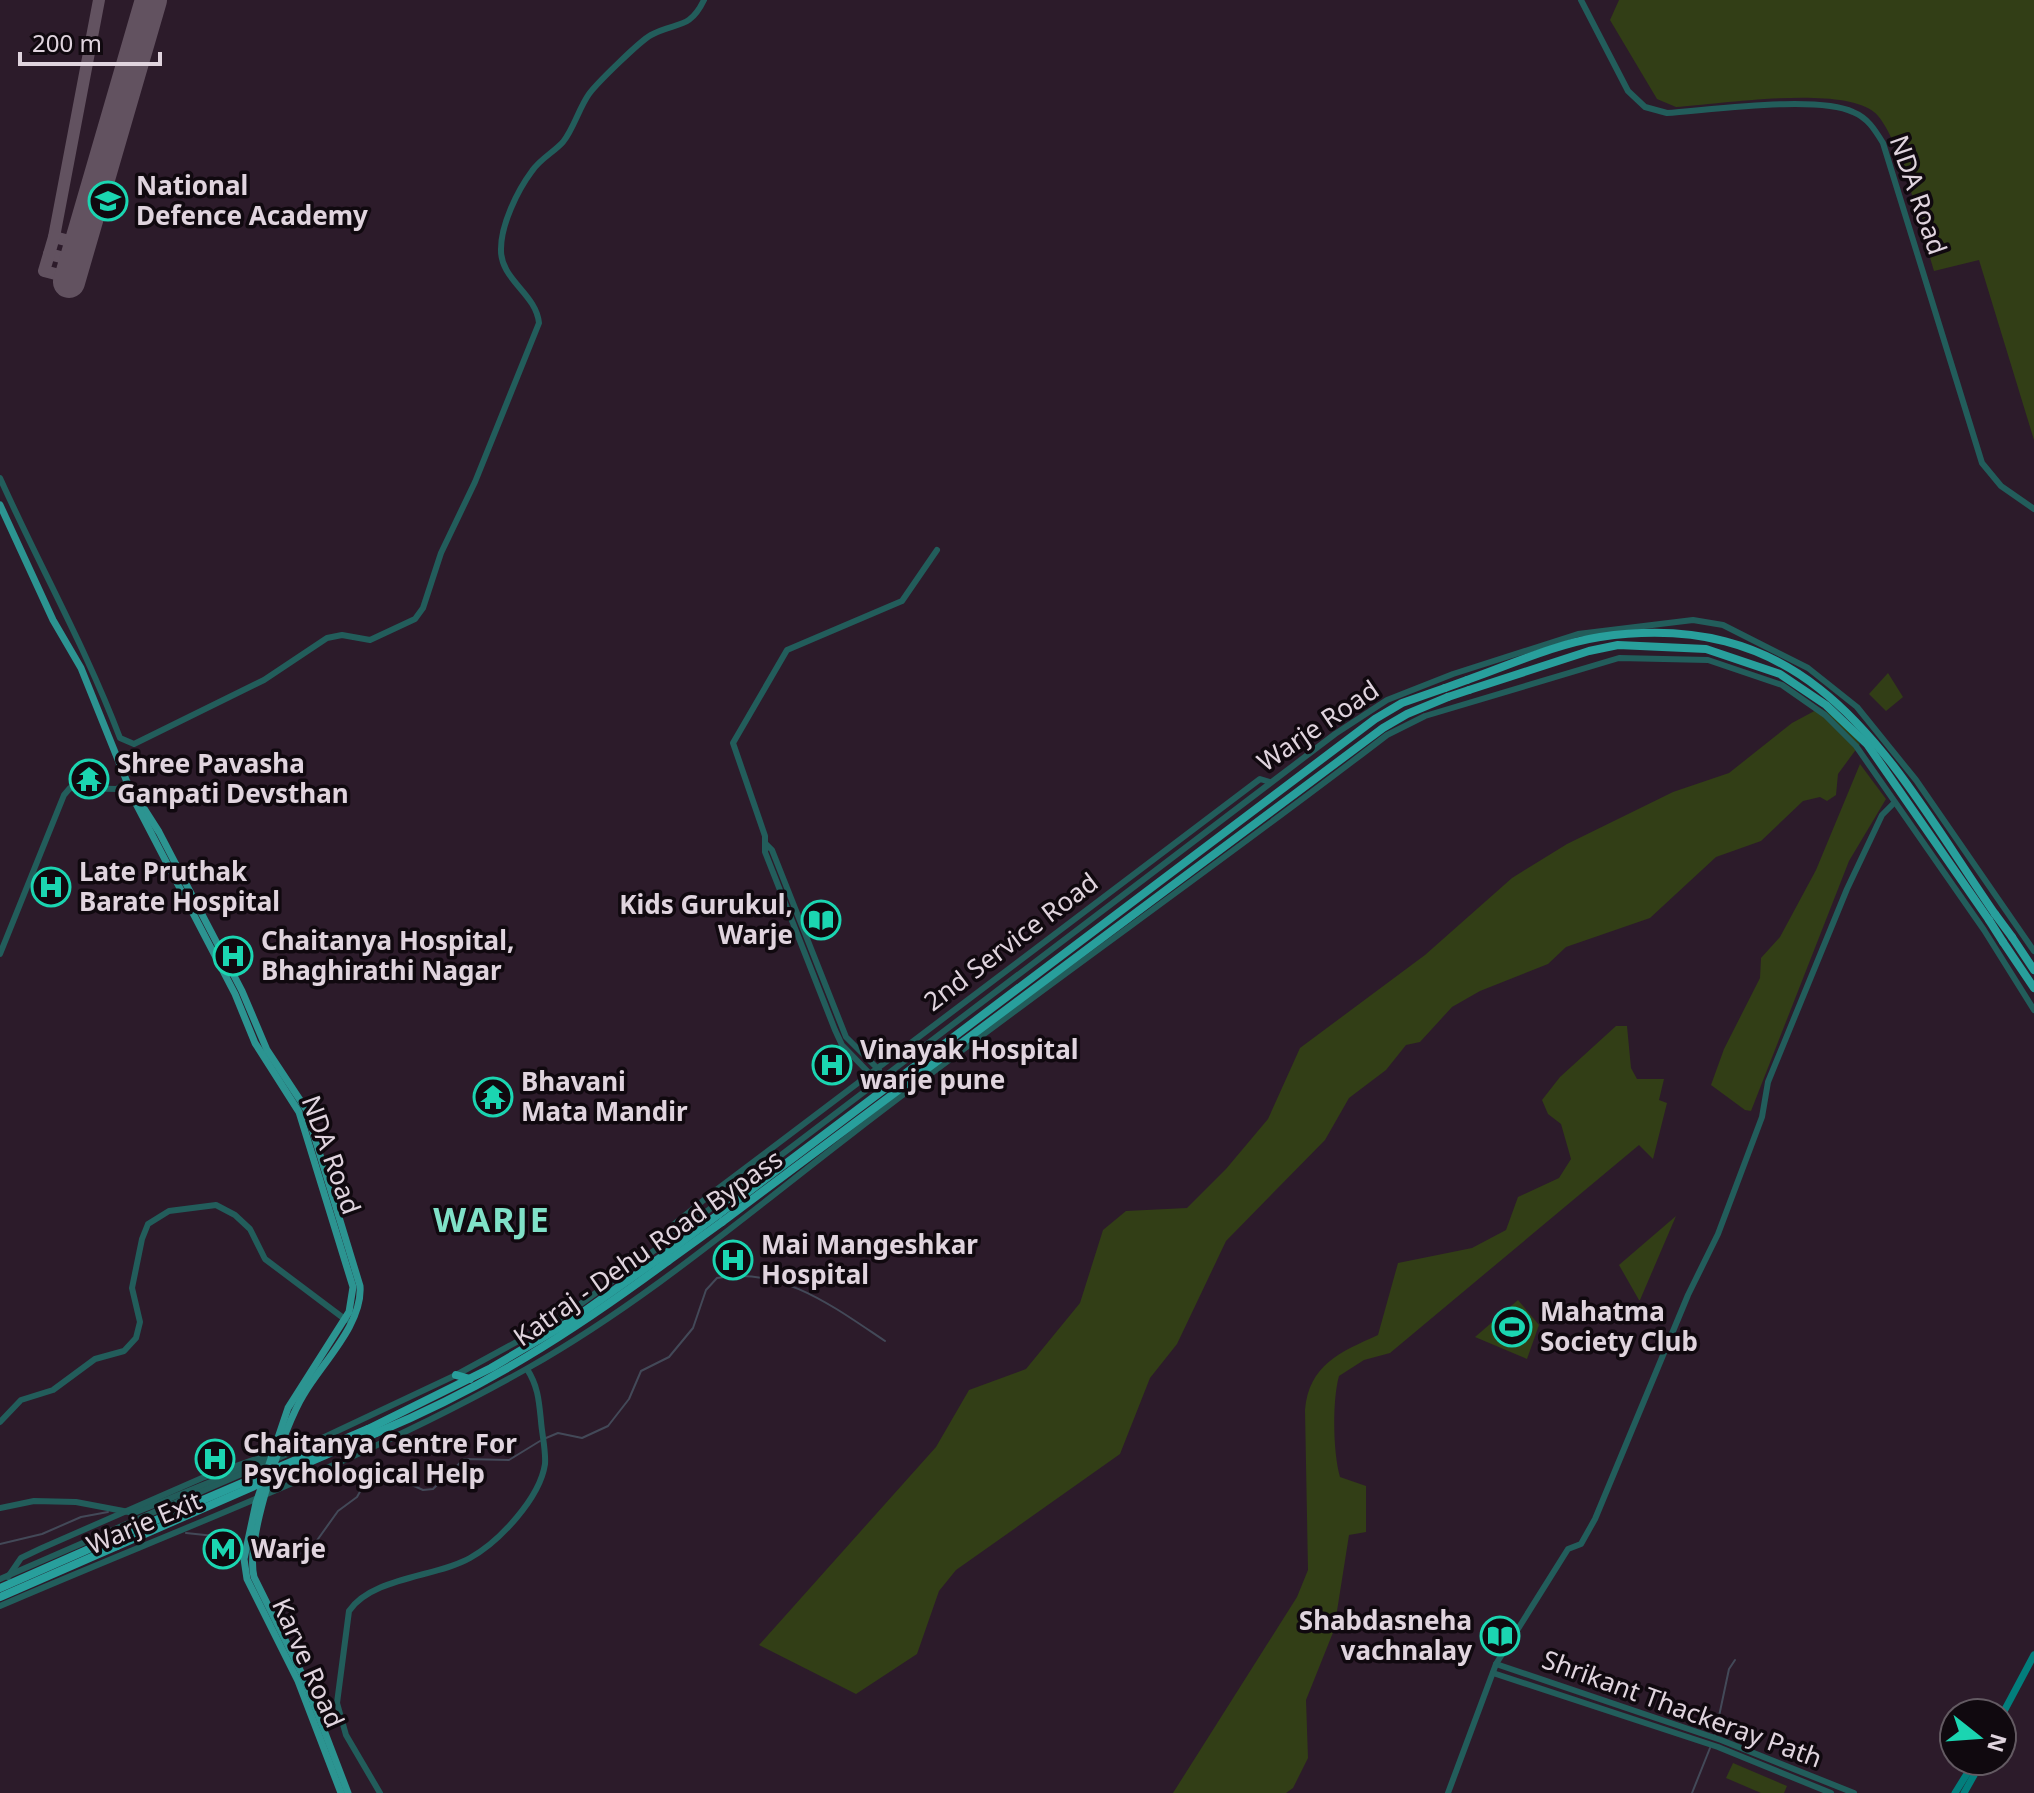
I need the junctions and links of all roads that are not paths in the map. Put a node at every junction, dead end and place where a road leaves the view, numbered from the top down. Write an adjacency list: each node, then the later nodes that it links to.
1 (704, 0): 3 (street)
2 (1581, 0): 5 (street, NDA Road)
3 (0, 478)
4 (0, 505): 12 (main road, NDA Road)
5 (2034, 509)
6 (937, 550): 26 (street)
7 (1450, 675): 10 (street); 11 (street); 13 (street, Warje Road); 15 (street, Warje Road)
8 (1784, 682): 9 (highway, bridge); 10 (street, Warje Road); 14 (street, Warje Road); 16 (highway)
9 (1446, 692): 16 (highway, bridge); 32 (highway, Katraj - Dehu Road Bypass); 32 (highway, Katraj - Dehu Road Bypass)
10 (1466, 703): 11 (street, Warje Road)
11 (1457, 706): 34 (street, Warje Road)
12 (127, 782): 22 (street); 39 (main road, NDA Road)
13 (1270, 782): 27 (street, 2nd Service Road); 29 (street, Warje Road)
14 (1894, 803): 18 (street, Warje Road); 56 (street)
15 (2009, 914): 17 (street, Warje Road); 18 (street)
16 (1992, 917): 19 (highway, bridge)
17 (2016, 924): 20 (street); 21 (street, Warje Road)
18 (1984, 930): 20 (street, Warje Road)
19 (2008, 939): 23 (highway); 24 (highway)
20 (1991, 941): 25 (street, Warje Road)
21 (2034, 951)
22 (0, 954)
23 (2034, 970)
24 (2034, 988)
25 (2034, 1010)
26 (843, 1038): 27 (street); 28 (street)
27 (876, 1068): 28 (street, 2nd Service Road); 29 (street)
28 (870, 1073): 30 (street); 33 (street, 2nd Service Road)
29 (883, 1075): 30 (street, Warje Road)
30 (876, 1081): 31 (street, Warje Road)
31 (702, 1215): 33 (street, Warje Road); 34 (street)
32 (721, 1218): 37 (highway, Katraj - Dehu Road Bypass, bridge)
33 (677, 1229): 35 (street, Warje Road); 36 (street)
34 (717, 1238): 36 (street, Warje Road)
35 (662, 1245): 38 (street); 41 (street, Warje Exit)
36 (697, 1252): 38 (street, Warje Road)
37 (666, 1258): 42 (highway, Katraj - Dehu Road Bypass); 44 (highway, Katraj - Dehu Road Bypass)
38 (680, 1266): 40 (street, Warje Exit)
39 (347, 1321): 43 (street); 45 (main road, NDA Road); 47 (main road, NDA Road)
40 (527, 1369): 48 (street, Warje Exit); 65 (street)
41 (456, 1375): 42 (highway); 46 (street, Warje Exit)
42 (470, 1379): 44 (highway, Katraj - Dehu Road Bypass)
43 (0, 1422)
44 (372, 1431): 52 (highway, Katraj - Dehu Road Bypass, bridge)
45 (285, 1438): 46 (main road); 47 (main road, NDA Road)
46 (299, 1449): 47 (street, Warje Exit)
47 (274, 1457): 48 (main road, NDA Road); 50 (street); 52 (street, Warje Exit)
48 (261, 1499): 51 (main road); 52 (street, Warje Exit)
49 (0, 1508): 50 (street)
50 (128, 1512): 52 (street)
51 (248, 1555): 63 (main road, Karve Road); 64 (main road, Karve Road)
52 (7, 1586): 53 (highway, Katraj - Dehu Road Bypass); 54 (street, Warje Exit)
53 (0, 1597)
54 (0, 1606)
55 (2033, 1657): 59 (main road)
56 (1496, 1664): 58 (street); 61 (street, Shrikant Thackeray Path)
57 (2034, 1671): 60 (main road)
58 (1496, 1674): 61 (street, Shrikant Thackeray Path); 66 (street)
59 (2012, 1697)
60 (2016, 1697)
61 (1709, 1741): 62 (street, Shrikant Thackeray Path)
62 (1720, 1744): 67 (street, Shrikant Thackeray Path); 68 (street, Shrikant Thackeray Path)
63 (341, 1793)
64 (348, 1793)
65 (380, 1793)
66 (1448, 1793)
67 (1831, 1793)
68 (1854, 1793)

